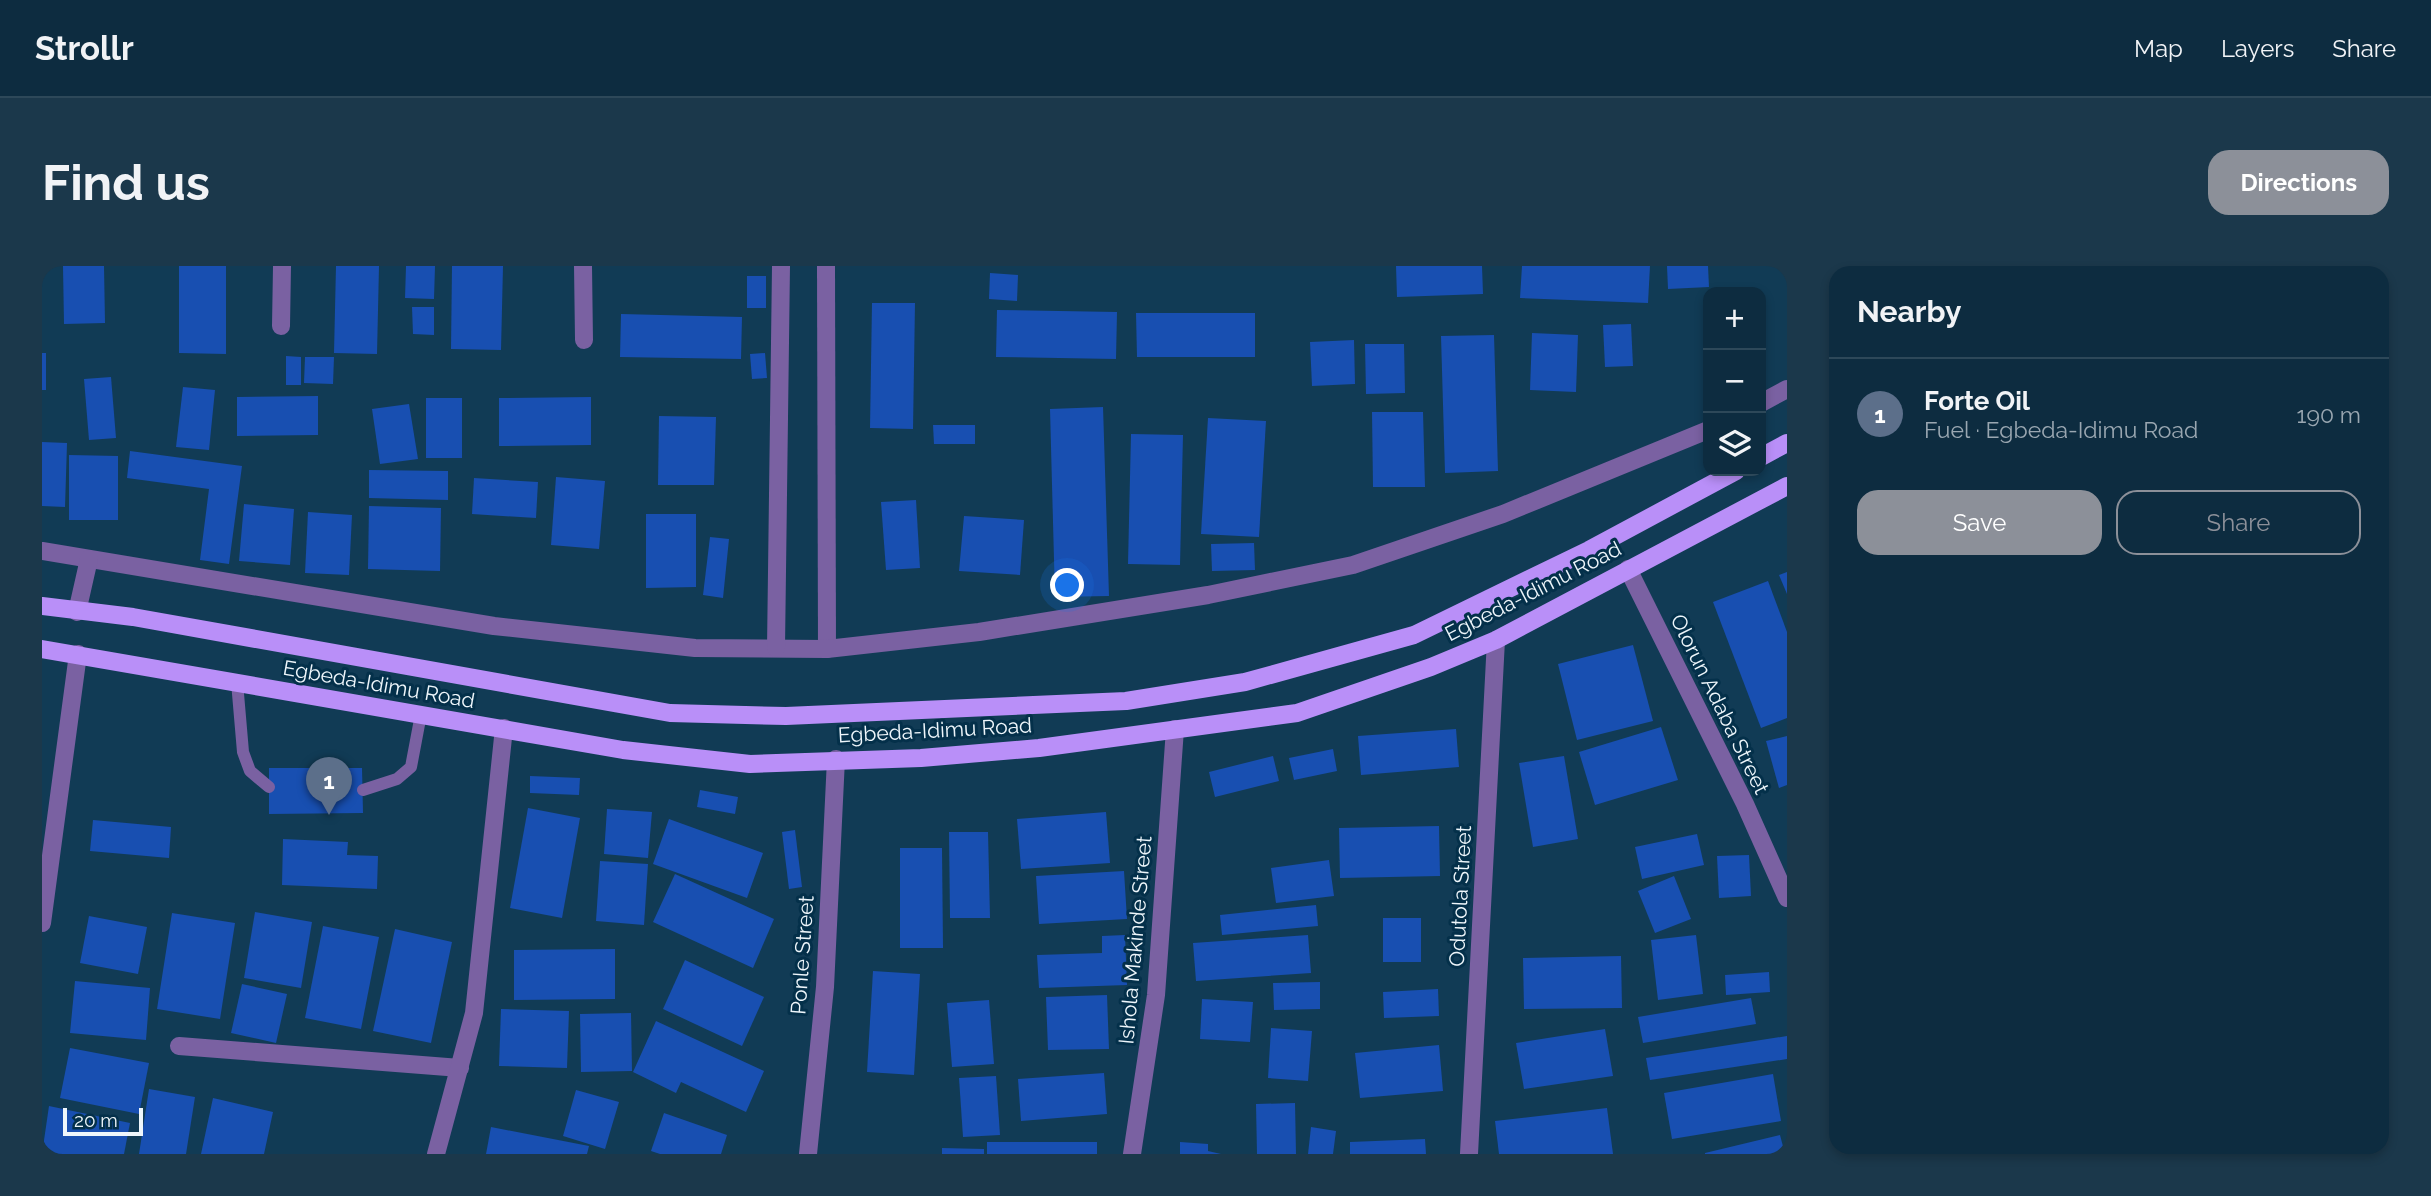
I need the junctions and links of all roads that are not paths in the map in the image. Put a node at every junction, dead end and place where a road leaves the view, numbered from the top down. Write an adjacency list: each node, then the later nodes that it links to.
1 (282, 266): 5 (street)
2 (583, 266): 6 (street)
3 (781, 266): 20 (street)
4 (826, 266): 22 (street)
5 (281, 326)
6 (584, 340)
7 (1787, 389): 8 (street)
8 (1766, 400)
9 (1703, 432): 22 (street)
10 (1787, 443): 11 (main road)
11 (1766, 454)
12 (1727, 476): 18 (main road, Egbeda-Idimu Road)
13 (1787, 486): 16 (main road, Egbeda-Idimu Road)
14 (42, 551): 15 (street)
15 (89, 559): 18 (street); 20 (street)
16 (1628, 569): 19 (main road, Egbeda-Idimu Road); 31 (street, Olorun Adaba Street)
17 (42, 606): 18 (main road, Egbeda-Idimu Road)
18 (77, 612)
19 (1496, 640): 27 (main road, Egbeda-Idimu Road); 38 (street, Odutola Street)
20 (776, 648): 22 (street)
21 (42, 649): 23 (main road, Egbeda-Idimu Road)
22 (827, 649)
23 (78, 654): 24 (main road, Egbeda-Idimu Road); 32 (street)
24 (237, 682): 25 (main road, Egbeda-Idimu Road); 29 (lane)
25 (421, 714): 26 (main road, Egbeda-Idimu Road); 30 (lane)
26 (504, 729): 28 (main road, Egbeda-Idimu Road); 34 (street)
27 (1175, 729): 28 (main road, Egbeda-Idimu Road); 37 (street, Ishola Makinde Street)
28 (836, 758): 36 (street, Ponle Street)
29 (269, 787)
30 (363, 790)
31 (1787, 898)
32 (42, 923)
33 (178, 1046): 34 (street)
34 (460, 1068): 35 (street)
35 (436, 1154)
36 (808, 1154)
37 (1132, 1154)
38 (1469, 1154)

